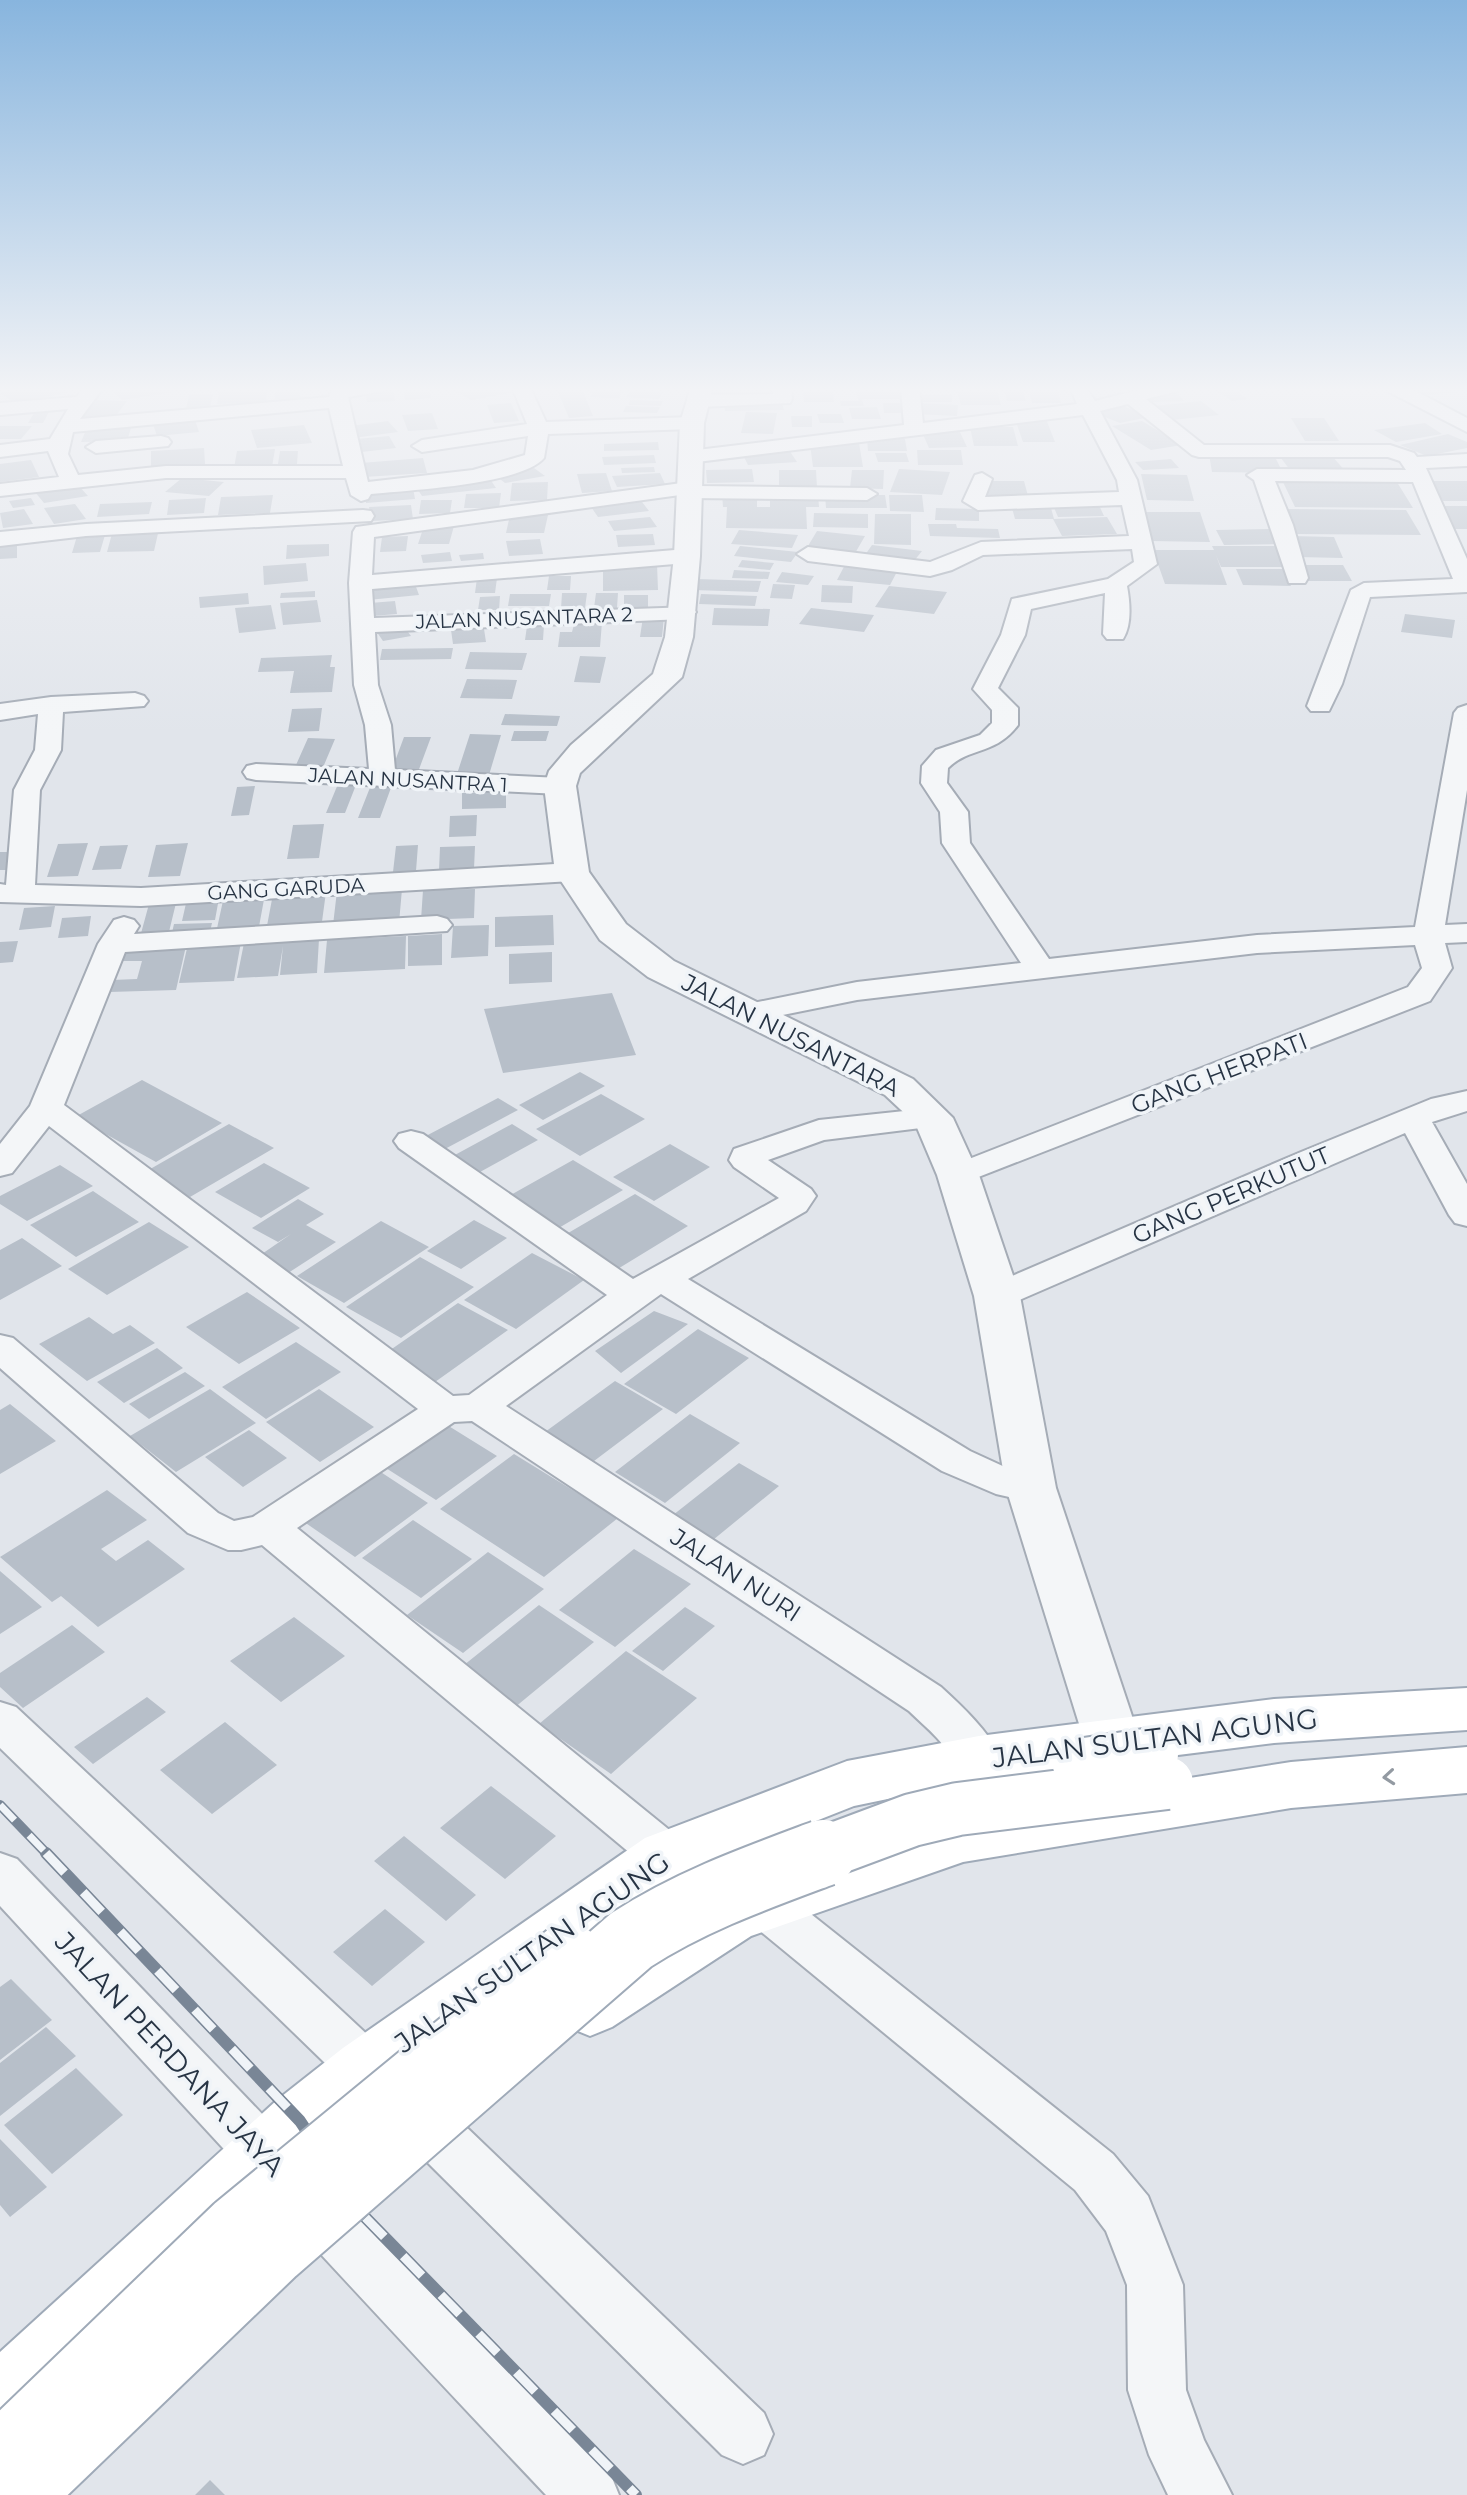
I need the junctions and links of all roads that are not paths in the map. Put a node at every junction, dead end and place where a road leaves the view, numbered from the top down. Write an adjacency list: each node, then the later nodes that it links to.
1 (361, 503): 7 (street)
2 (560, 503): 7 (street)
3 (688, 503): 11 (street)
4 (1132, 503): 9 (street)
5 (1273, 503): 12 (street)
6 (1432, 503): 20 (street)
7 (364, 524): 8 (street); 13 (street)
8 (0, 539)
9 (1141, 542): 10 (street); 14 (street)
10 (808, 554)
11 (687, 556): 13 (street); 15 (street)
12 (1297, 578)
13 (360, 583): 16 (street)
14 (1115, 584): 17 (street); 33 (street)
15 (684, 612): 16 (street, JALAN NUSANTARA 2); 25 (street)
16 (364, 625): 24 (street)
17 (1115, 634)
18 (135, 701): 19 (street)
19 (51, 705): 21 (street); 27 (street)
20 (1320, 706)
21 (0, 712)
22 (1467, 713): 31 (street)
23 (256, 772): 24 (street, JALAN NUSANTRA 1)
24 (383, 779): 25 (street, JALAN NUSANTRA 1)
25 (560, 786): 26 (street, JALAN NUSANTARA)
26 (572, 872): 28 (street, GANG GARUDA); 34 (street, JALAN NUSANTARA)
27 (10, 892): 28 (street, GANG GARUDA)
28 (141, 897): 32 (street)
29 (437, 925): 32 (street)
30 (1467, 933): 31 (street)
31 (1428, 937): 33 (street); 41 (street, GANG HERPATI)
32 (113, 944): 36 (street)
33 (1040, 969): 34 (street)
34 (748, 1013): 37 (street, JALAN NUSANTARA)
35 (1467, 1101): 38 (street, GANG PERKUTUT)
36 (46, 1108): 40 (street); 46 (street, JALAN NURI)
37 (933, 1118): 41 (street, JALAN NUSANTARA); 43 (street)
38 (1414, 1119): 42 (street); 44 (street, GANG PERKUTUT)
39 (411, 1141): 43 (street)
40 (0, 1166)
41 (958, 1175): 44 (street, JALAN NUSANTARA)
42 (1467, 1215)
43 (647, 1287): 46 (street); 47 (street)
44 (997, 1296): 47 (street, JALAN NUSANTARA)
45 (0, 1347): 48 (street)
46 (462, 1409): 48 (street); 51 (street, JALAN NURI)
47 (1031, 1488): 52 (street, JALAN NUSANTARA)
48 (268, 1527): 55 (street)
49 (1467, 1709): 52 (main road, JALAN SULTAN AGUNG)
50 (0, 1720): 58 (street)
51 (979, 1758): 52 (main road, JALAN SULTAN AGUNG); 55 (main road, JALAN SULTAN AGUNG)
52 (1144, 1759): 54 (main road); 66 (main road, bridge); 67 (main road, bridge)
53 (1467, 1770): 54 (main road, one-way to 54)
54 (1291, 1785): 57 (main road)
55 (666, 1855): 58 (main road, JALAN SULTAN AGUNG)
56 (0, 1873): 60 (street, JALAN PERDANA JAYA)
57 (765, 1906): 59 (main road); 70 (street)
58 (366, 2068): 59 (street); 60 (main road, JALAN SULTAN AGUNG)
59 (442, 2140): 61 (main road); 65 (street)
60 (266, 2155): 61 (street, JALAN PERDANA JAYA); 62 (main road, JALAN SULTAN AGUNG)
61 (338, 2236): 64 (main road); 69 (street, JALAN PERDANA JAYA)
62 (65, 2341): 63 (main road, JALAN SULTAN AGUNG); 64 (main road)
63 (0, 2401)
64 (132, 2417): 68 (main road)
65 (743, 2434)
66 (0, 2456)
67 (20, 2495)
68 (61, 2495)
69 (588, 2495)
70 (1201, 2495)

